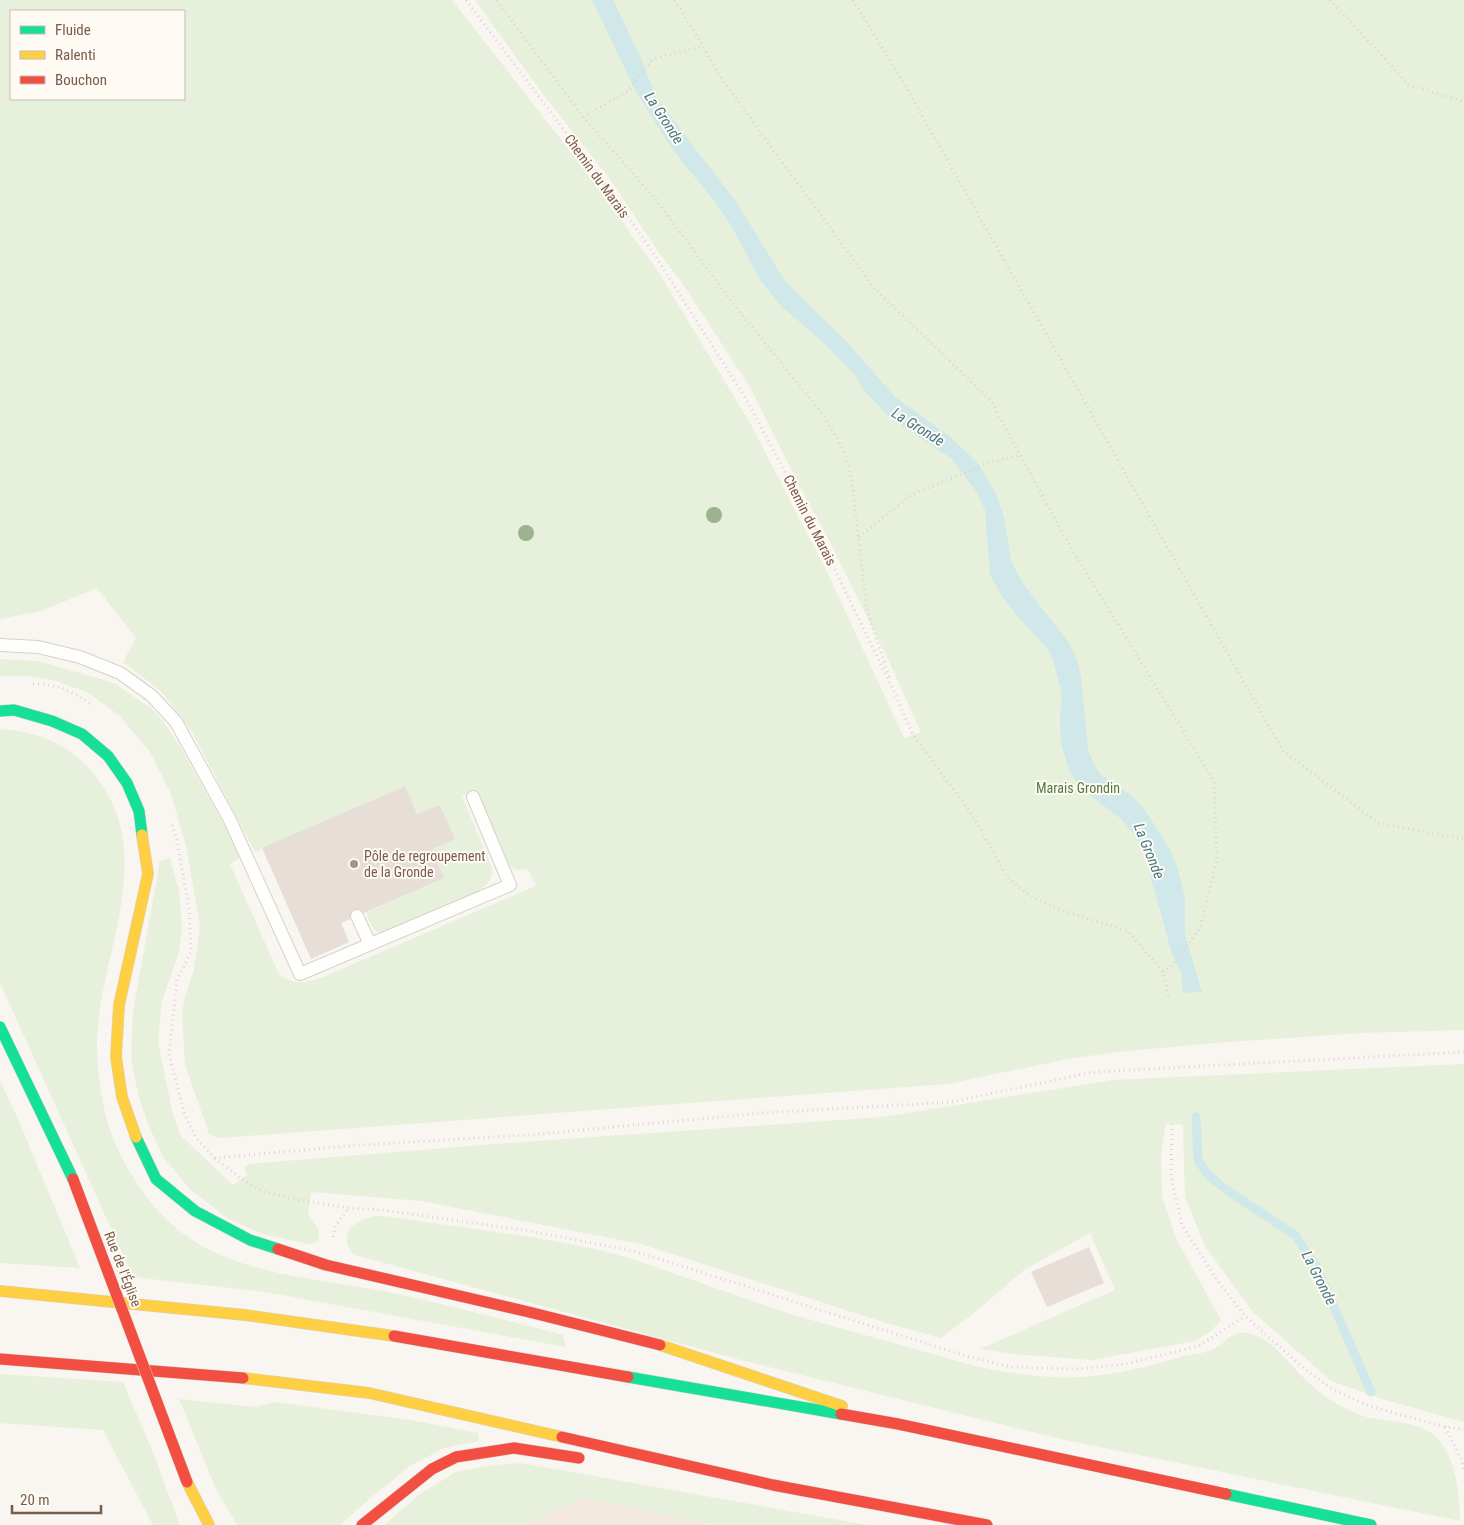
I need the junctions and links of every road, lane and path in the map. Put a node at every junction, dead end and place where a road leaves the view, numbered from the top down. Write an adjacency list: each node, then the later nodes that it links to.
1 (466, 0): 13 (path, Chemin du Marais)
2 (497, 0): 8 (path)
3 (675, 0): 6 (path)
4 (853, 0): 18 (path)
5 (1330, 0): 7 (path)
6 (703, 46): 8 (path); 9 (path)
7 (1464, 102)
8 (583, 117): 10 (path)
9 (1021, 455): 10 (path); 21 (path)
10 (859, 538): 13 (path)
11 (0, 645): 20 (lane)
12 (28, 683): 14 (path)
13 (895, 694): 21 (path, Chemin du Marais)
14 (98, 710)
15 (0, 711): 30 (main road)
16 (473, 797): 20 (lane)
17 (171, 820): 26 (path)
18 (1464, 839)
19 (357, 916): 20 (lane)
20 (370, 944)
21 (1163, 972): 22 (path, Chemin du Marais)
22 (1169, 999)
23 (0, 1026): 37 (main road, Rue de l'Église, bridge)
24 (1464, 1052): 26 (path)
25 (1172, 1124): 28 (path)
26 (214, 1158): 28 (path)
27 (0, 1291): 30 (main road)
28 (1245, 1316): 31 (path)
29 (0, 1359): 36 (main road)
30 (898, 1424): 40 (main road)
31 (1445, 1427): 32 (path); 35 (path)
32 (1464, 1429)
33 (591, 1459): 38 (main road)
34 (639, 1466): 36 (main road)
35 (1464, 1472)
36 (773, 1485): 39 (main road)
37 (209, 1525)
38 (362, 1525)
39 (988, 1525)
40 (1372, 1525)

